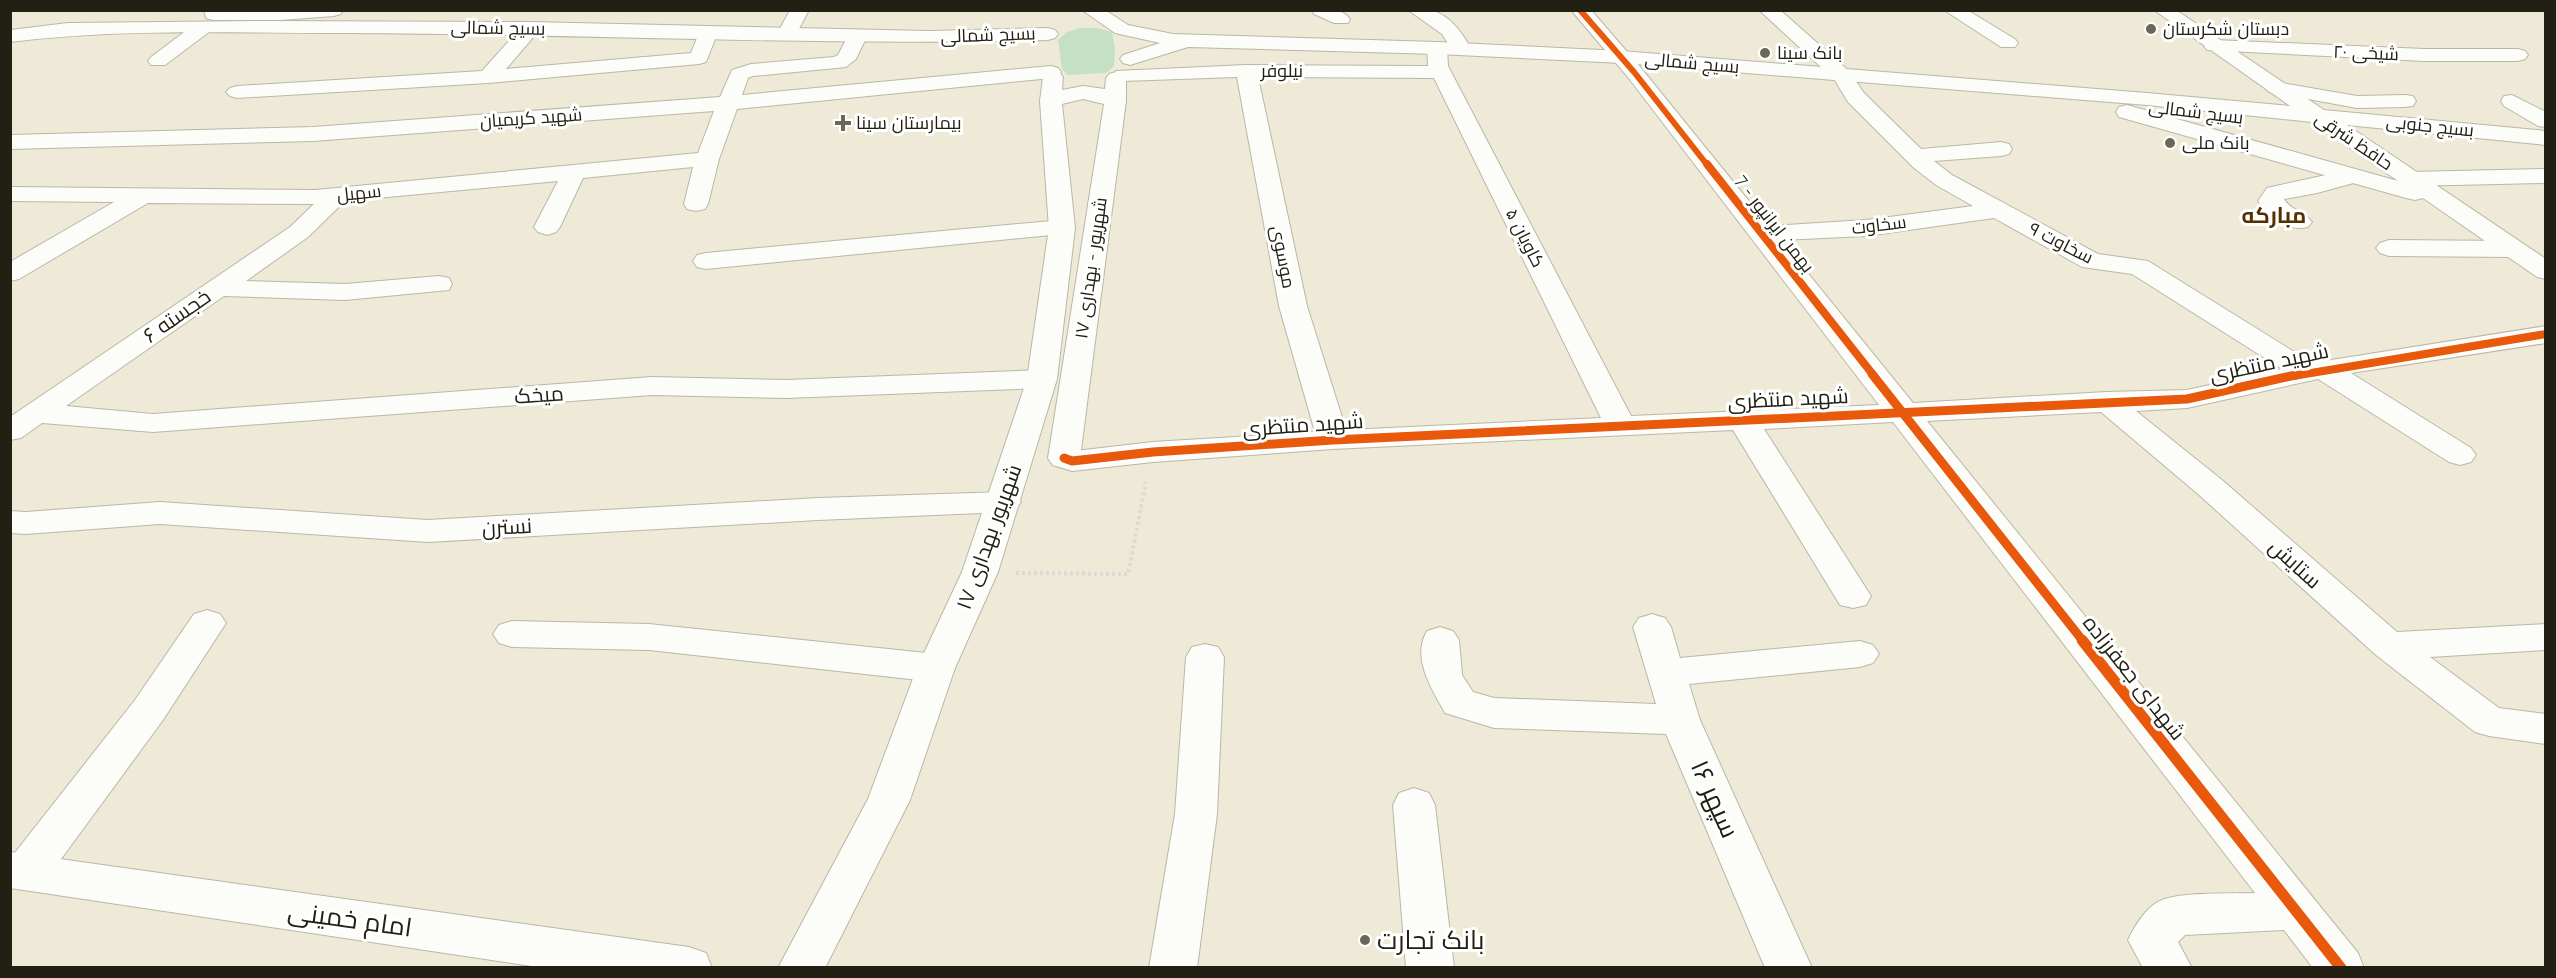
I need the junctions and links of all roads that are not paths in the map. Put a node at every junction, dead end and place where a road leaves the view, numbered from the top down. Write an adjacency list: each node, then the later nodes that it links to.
1 (334, 10): 10 (street)
2 (800, 10): 20 (street)
3 (1091, 10): 17 (street)
4 (1321, 10): 12 (street)
5 (1417, 10): 26 (street, کاویان ۵)
6 (1580, 10): 28 (street, بهمن ایرانپور - 7)
7 (1768, 10): 31 (street, سخاوت ۹)
8 (1953, 10): 24 (street)
9 (2163, 10): 25 (street, حافظ شرقی)
10 (283, 12): 11 (street); 14 (street)
11 (209, 17): 14 (street, بسیج شمالی); 16 (street, بسیج شمالی); 29 (street)
12 (1341, 19)
13 (10, 25): 16 (street, بسیج شمالی)
14 (265, 27): 15 (street, بسیج شمالی)
15 (531, 28): 19 (street, بسیج شمالی); 32 (street)
16 (68, 29): 21 (street, بسیج شمالی)
17 (1122, 29): 18 (street); 23 (street, بسیج شمالی); 33 (street)
18 (1054, 30): 22 (street, بسیج شمالی); 34 (street)
19 (708, 32): 20 (street, بسیج شمالی); 32 (street)
20 (787, 34): 22 (street, بسیج شمالی)
21 (10, 36)
22 (857, 36): 41 (street)
23 (1217, 43): 26 (street, بسیج شمالی); 33 (street, بسیج شمالی)
24 (2008, 43)
25 (2214, 46): 27 (street, شیخی ۲۰); 35 (street, حافظ شرقی)
26 (1446, 56): 28 (street, بسیج شمالی); 30 (street, نیلوفر); 80 (street, کاویان ۵)
27 (2518, 56)
28 (1622, 57): 31 (street, بسیج شمالی); 65 (street, بهمن ایرانپور - 7)
29 (158, 61)
30 (1246, 71): 33 (street, نیلوفر); 82 (street, موسوی)
31 (1842, 75): 37 (street, بسیج شمالی); 50 (street, سخاوت ۹)
32 (488, 77): 36 (street)
33 (1121, 78): 34 (street); 84 (street, ۱۷ شهریور - بهداری)
34 (1052, 84): 41 (street, شهید کریمیان); 64 (street, ۱۷ شهریور بهداری)
35 (2276, 88): 40 (street); 42 (street, حافظ شرقی)
36 (237, 92)
37 (2058, 93): 42 (street, بسیج شمالی); 45 (street, بسیج شمالی); 53 (street)
38 (2405, 101): 40 (street)
39 (2512, 101): 43 (street)
40 (2357, 102): 44 (street)
41 (729, 103): 47 (street, شهید کریمیان); 51 (street)
42 (2315, 115): 44 (street, بسیج جنوبی); 45 (street, حافظ شرقی)
43 (2546, 121)
44 (2389, 122): 46 (street, بسیج جنوبی)
45 (2335, 128): 49 (street, بسیج جنوبی); 55 (street, حافظ شرقی)
46 (2546, 138)
47 (10, 142)
48 (2001, 149): 50 (street)
49 (2546, 149)
50 (1915, 156): 61 (street, سخاوت ۹)
51 (706, 159): 52 (street, سهیل); 60 (street)
52 (574, 172): 58 (street, سهیل); 63 (street)
53 (2353, 176): 59 (street); 62 (street)
54 (2546, 176): 55 (street)
55 (2410, 179): 59 (street, حافظ شرقی)
56 (10, 194): 57 (street, سهیل)
57 (144, 195): 58 (street, سهیل); 70 (street)
58 (338, 195): 72 (street, خجسته ۶)
59 (2443, 201): 67 (street, حافظ شرقی)
60 (696, 204)
61 (1998, 210): 65 (street, سخاوت); 74 (street, سخاوت ۹)
62 (2299, 222)
63 (547, 227)
64 (1062, 228): 68 (street); 75 (street, ۱۷ شهریور بهداری)
65 (1761, 234): 77 (street, بهمن ایرانپور - 7)
66 (2389, 248): 67 (street)
67 (2513, 249): 69 (street, حافظ شرقی)
68 (706, 261)
69 (2546, 272)
70 (10, 273)
71 (439, 284): 72 (street)
72 (219, 288): 78 (street, خجسته ۶)
73 (2546, 334): 74 (street, شهید منتظری)
74 (2315, 370): 76 (street, شهید منتظری); 83 (street, سخاوت ۹)
75 (1042, 378): 78 (street, میخک); 85 (street, ۱۷ شهریور بهداری)
76 (2106, 401): 77 (street, شهید منتظری); 93 (street, ستایش)
77 (1900, 411): 79 (street, شهید منتظری); 102 (street, شهدای جعفرزاده)
78 (37, 413): 81 (street, خجسته ۶)
79 (1742, 419): 80 (street, شهید منتظری); 87 (street)
80 (1620, 426): 82 (street, شهید منتظری)
81 (10, 431)
82 (1333, 440): 84 (street, شهید منتظری)
83 (2460, 455)
84 (1064, 458)
85 (1004, 502): 86 (street, نسترن); 96 (street, ۱۷ شهریور بهداری)
86 (10, 522)
87 (1853, 596)
88 (207, 623): 101 (street)
89 (1652, 627): 97 (street, سپهر ۱۶)
90 (512, 634): 96 (street)
91 (2546, 637): 93 (street)
92 (1440, 640): 98 (street)
93 (2388, 646): 99 (street, ستایش)
94 (1860, 654): 97 (street)
95 (1205, 657): 105 (street)
96 (936, 668): 104 (street, ۱۷ شهریور بهداری)
97 (1665, 673): 98 (street, سپهر ۱۶)
98 (1680, 720): 107 (street, سپهر ۱۶)
99 (2546, 729)
100 (1414, 805): 106 (street)
101 (18, 871): 103 (street, امام خمینی)
102 (2295, 910): 108 (street); 109 (street, شهدای جعفرزاده)
103 (689, 968)
104 (801, 968)
105 (1173, 968)
106 (1430, 968)
107 (1789, 968)
108 (2169, 968)
109 (2341, 968)

